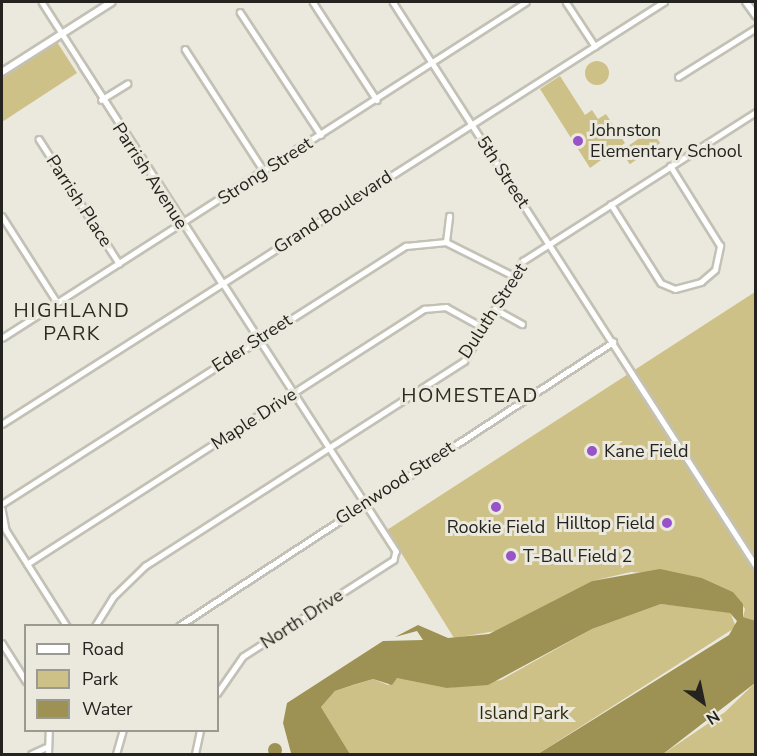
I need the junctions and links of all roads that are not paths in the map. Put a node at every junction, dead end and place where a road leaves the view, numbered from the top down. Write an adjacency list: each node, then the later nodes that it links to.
1 (42, 2): 12 (street, Parrish Avenue)
2 (112, 2): 12 (street)
3 (313, 2): 22 (street)
4 (393, 2): 15 (street, 5th Street)
5 (526, 2): 15 (street, Strong Street)
6 (566, 2): 13 (street)
7 (664, 2): 13 (street, Grand Boulevard)
8 (746, 2): 10 (street)
9 (240, 12): 25 (street)
10 (756, 16)
11 (756, 28): 18 (street)
12 (62, 33): 16 (street, Parrish Avenue); 17 (street)
13 (595, 46): 24 (street, Grand Boulevard)
14 (185, 49): 28 (street)
15 (432, 62): 22 (street, Strong Street); 24 (street, 5th Street)
16 (82, 65): 20 (street, Parrish Avenue); 21 (street, Parrish Avenue)
17 (2, 72)
18 (678, 77)
19 (127, 84): 20 (street)
20 (107, 97): 21 (street); 32 (street, Parrish Avenue)
21 (101, 100): 33 (street, Parrish Avenue)
22 (377, 100): 25 (street, Strong Street)
23 (756, 112): 27 (street, Duluth Street)
24 (472, 124): 35 (street, 5th Street); 38 (street, Grand Boulevard)
25 (321, 135): 28 (street, Strong Street)
26 (39, 139): 36 (street, Parrish Place)
27 (670, 166): 29 (street, Duluth Street); 29 (street)
28 (264, 171): 32 (street, Strong Street)
29 (611, 204): 35 (street, Duluth Street)
30 (2, 216): 39 (street)
31 (449, 216): 34 (street)
32 (187, 221): 33 (street, Strong Street); 38 (street, Parrish Avenue)
33 (181, 224): 36 (street, Strong Street); 38 (street, Parrish Avenue)
34 (446, 243): 37 (street, Eder Street); 44 (street, Eder Street)
35 (550, 243): 37 (street, Duluth Street); 45 (street, 5th Street)
36 (120, 262): 39 (street, Strong Street)
37 (514, 276): 40 (street, Duluth Street)
38 (222, 282): 44 (street, Parrish Avenue); 47 (street, Grand Boulevard)
39 (57, 302): 43 (street, Strong Street)
40 (495, 309): 41 (street); 42 (street, Duluth Street)
41 (522, 324)
42 (484, 328): 46 (street, Maple Drive); 48 (street, Duluth Street)
43 (2, 338)
44 (259, 339): 46 (street, Parrish Avenue); 50 (street, Eder Street)
45 (613, 342): 49 (street, Glenwood Street); 54 (street, 5th Street)
46 (294, 393): 48 (street, Parrish Avenue); 53 (street, Maple Drive)
47 (2, 424)
48 (329, 448): 49 (street, Parrish Avenue); 56 (street, Duluth Street)
49 (365, 503): 52 (street, Parrish Avenue); 57 (street, Glenwood Street)
50 (2, 504)
51 (2, 509): 53 (street)
52 (397, 556): 60 (street, North Drive)
53 (27, 564): 55 (street)
54 (756, 566)
55 (66, 624)
56 (96, 624)
57 (182, 624)
58 (2, 643): 59 (street)
59 (24, 678)
60 (219, 692)
61 (49, 732): 64 (street)
62 (122, 732): 67 (street)
63 (200, 732): 68 (street)
64 (47, 747): 65 (street); 66 (street)
65 (32, 754)
66 (48, 754)
67 (116, 754)
68 (195, 754)

